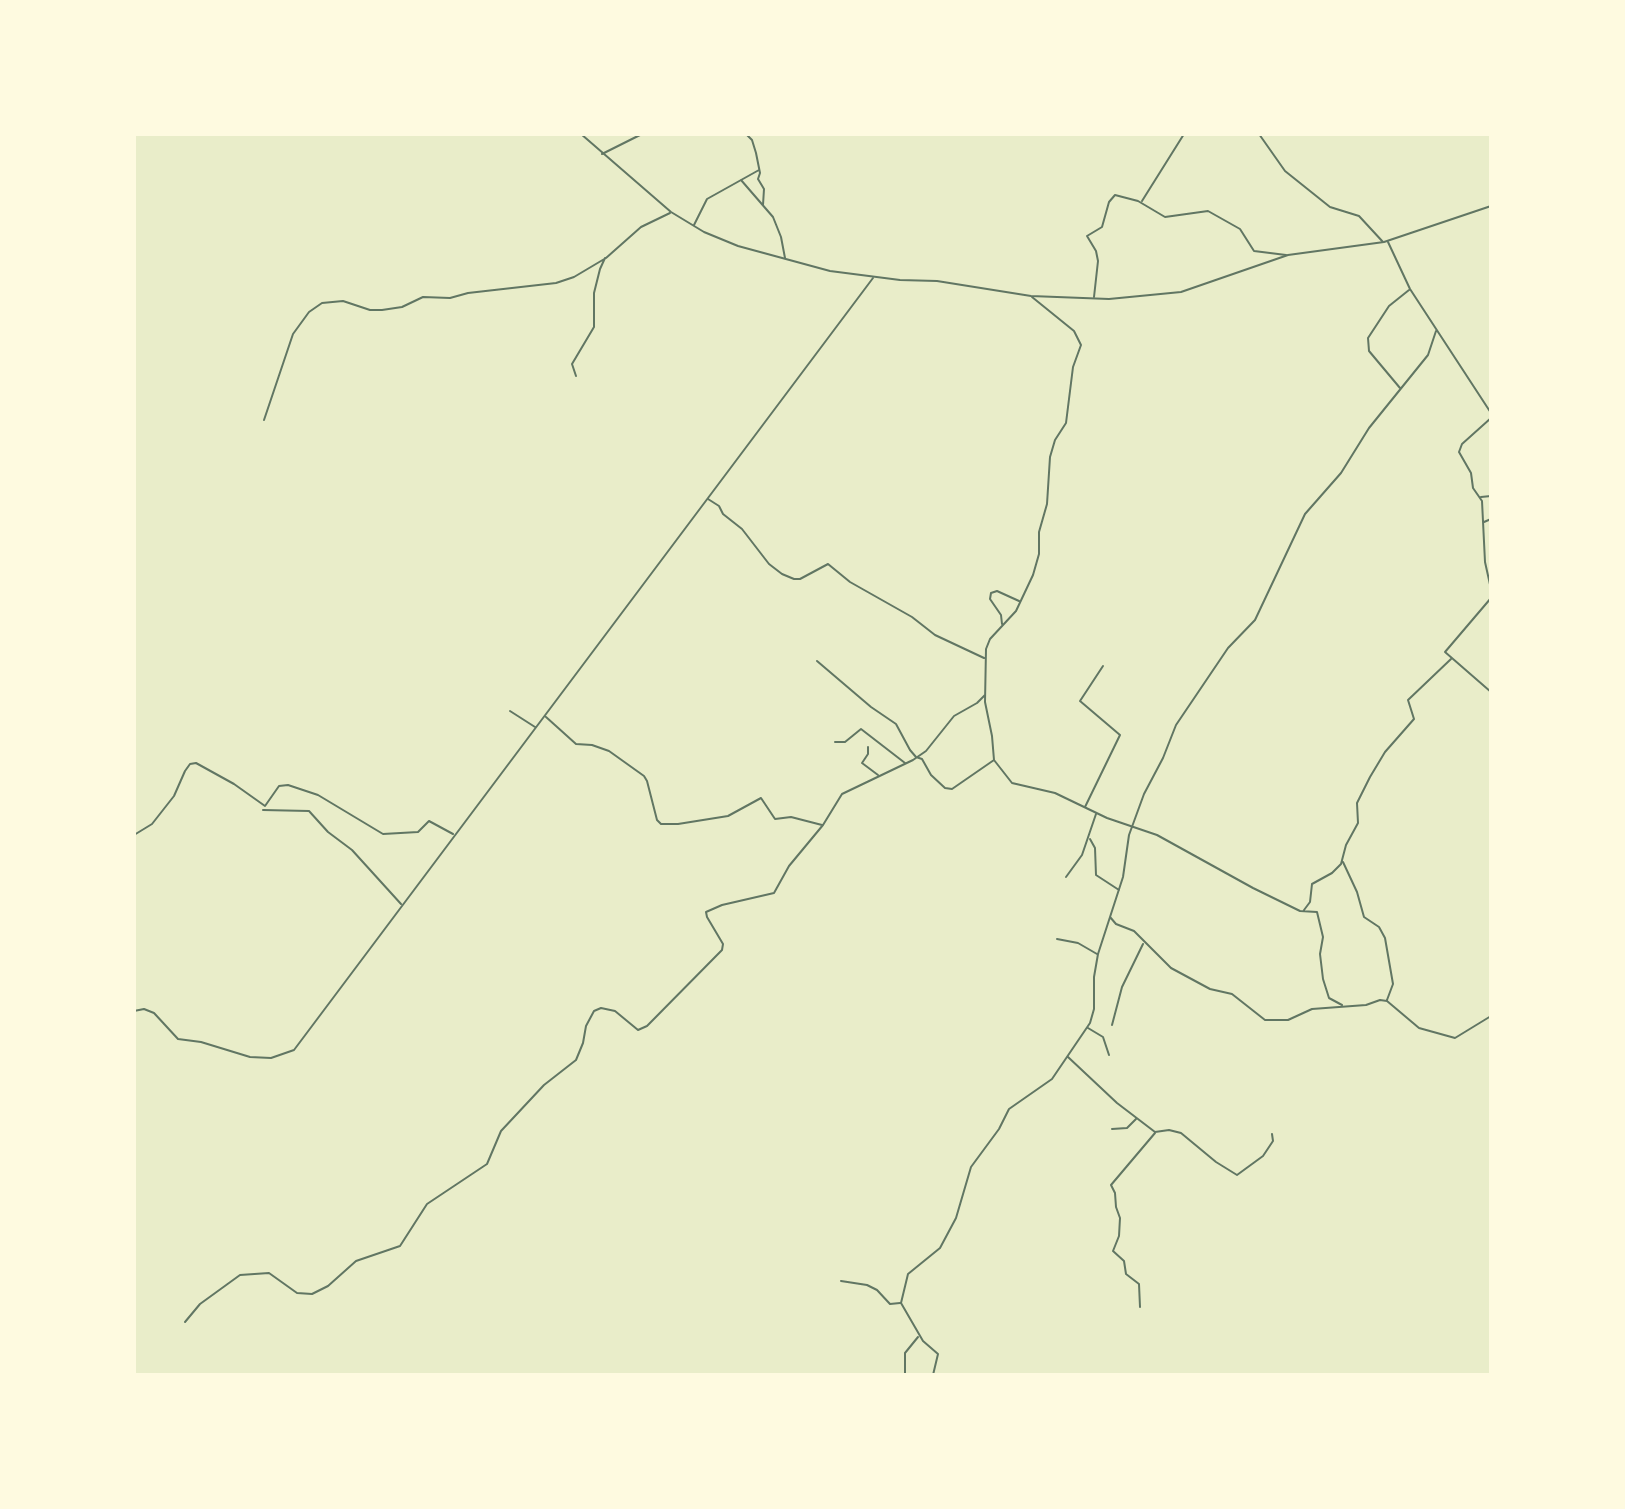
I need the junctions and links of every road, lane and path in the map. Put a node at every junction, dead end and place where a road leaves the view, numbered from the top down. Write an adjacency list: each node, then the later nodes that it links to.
1 (581, 134): 6 (street)
2 (642, 134): 6 (street)
3 (746, 134): 7 (street)
4 (1184, 134): 9 (street)
5 (1259, 134): 16 (street)
6 (602, 154): 12 (street)
7 (759, 170): 8 (street); 10 (street)
8 (741, 180): 10 (street); 15 (street)
9 (1142, 202): 17 (street); 23 (street)
10 (763, 206): 19 (street)
11 (1491, 206): 16 (street)
12 (665, 208): 13 (street); 14 (street)
13 (671, 212): 14 (street); 15 (street)
14 (661, 218): 18 (street)
15 (694, 226): 19 (street)
16 (1385, 242): 17 (street); 21 (street)
17 (1288, 255): 23 (street)
18 (606, 258): 25 (street); 29 (street)
19 (785, 259): 20 (street)
20 (873, 277): 22 (street); 32 (street)
21 (1410, 289): 24 (street); 26 (street)
22 (1031, 296): 23 (street); 37 (street)
23 (1094, 298)
24 (1436, 331): 26 (street); 27 (street)
25 (576, 376)
26 (1400, 389): 58 (street)
27 (1491, 413)
28 (1491, 418): 31 (street)
29 (264, 420)
30 (1491, 496): 31 (street)
31 (1480, 498): 34 (street)
32 (707, 499): 39 (street); 46 (street)
33 (1491, 519): 34 (street)
34 (1483, 522): 35 (street)
35 (1491, 589)
36 (1491, 598): 40 (street)
37 (1021, 602): 38 (street); 38 (street)
38 (1002, 625): 39 (street)
39 (984, 658): 44 (street)
40 (1451, 659): 43 (street); 62 (street)
41 (817, 661): 50 (street)
42 (1103, 666): 54 (street)
43 (1491, 692)
44 (985, 695): 50 (street); 51 (street)
45 (510, 711): 47 (street)
46 (545, 716): 47 (street); 57 (street)
47 (536, 728): 59 (street)
48 (835, 742): 52 (street)
49 (868, 747): 53 (street)
50 (916, 757): 51 (street); 52 (street)
51 (994, 760): 54 (street)
52 (906, 764): 53 (street)
53 (878, 776): 57 (street)
54 (1085, 808): 56 (street)
55 (263, 810): 65 (street)
56 (1096, 813): 58 (street); 61 (street)
57 (823, 825): 86 (street)
58 (1132, 826): 64 (street); 66 (street)
59 (455, 834): 60 (street); 65 (street)
60 (134, 835)
61 (1089, 838): 63 (street); 64 (street)
62 (1342, 860): 66 (street); 71 (street)
63 (1066, 877)
64 (1120, 890): 67 (street)
65 (402, 904): 73 (street)
66 (1303, 911): 72 (street)
67 (1110, 917): 69 (street); 70 (street)
68 (1057, 939): 70 (street)
69 (1143, 943): 72 (street); 75 (street)
70 (1098, 954): 76 (street)
71 (1387, 1001): 72 (street); 74 (street)
72 (1342, 1005)
73 (134, 1011)
74 (1491, 1016)
75 (1112, 1025)
76 (1087, 1028): 77 (street); 78 (street)
77 (1109, 1055)
78 (1067, 1056): 79 (street); 84 (street)
79 (1137, 1118): 80 (street); 81 (street)
80 (1112, 1129)
81 (1155, 1132): 82 (street); 85 (street)
82 (1272, 1134)
83 (841, 1281): 84 (street)
84 (901, 1303): 87 (street)
85 (1140, 1307)
86 (185, 1322)
87 (919, 1334): 88 (street); 89 (street)
88 (905, 1375)
89 (933, 1375)

